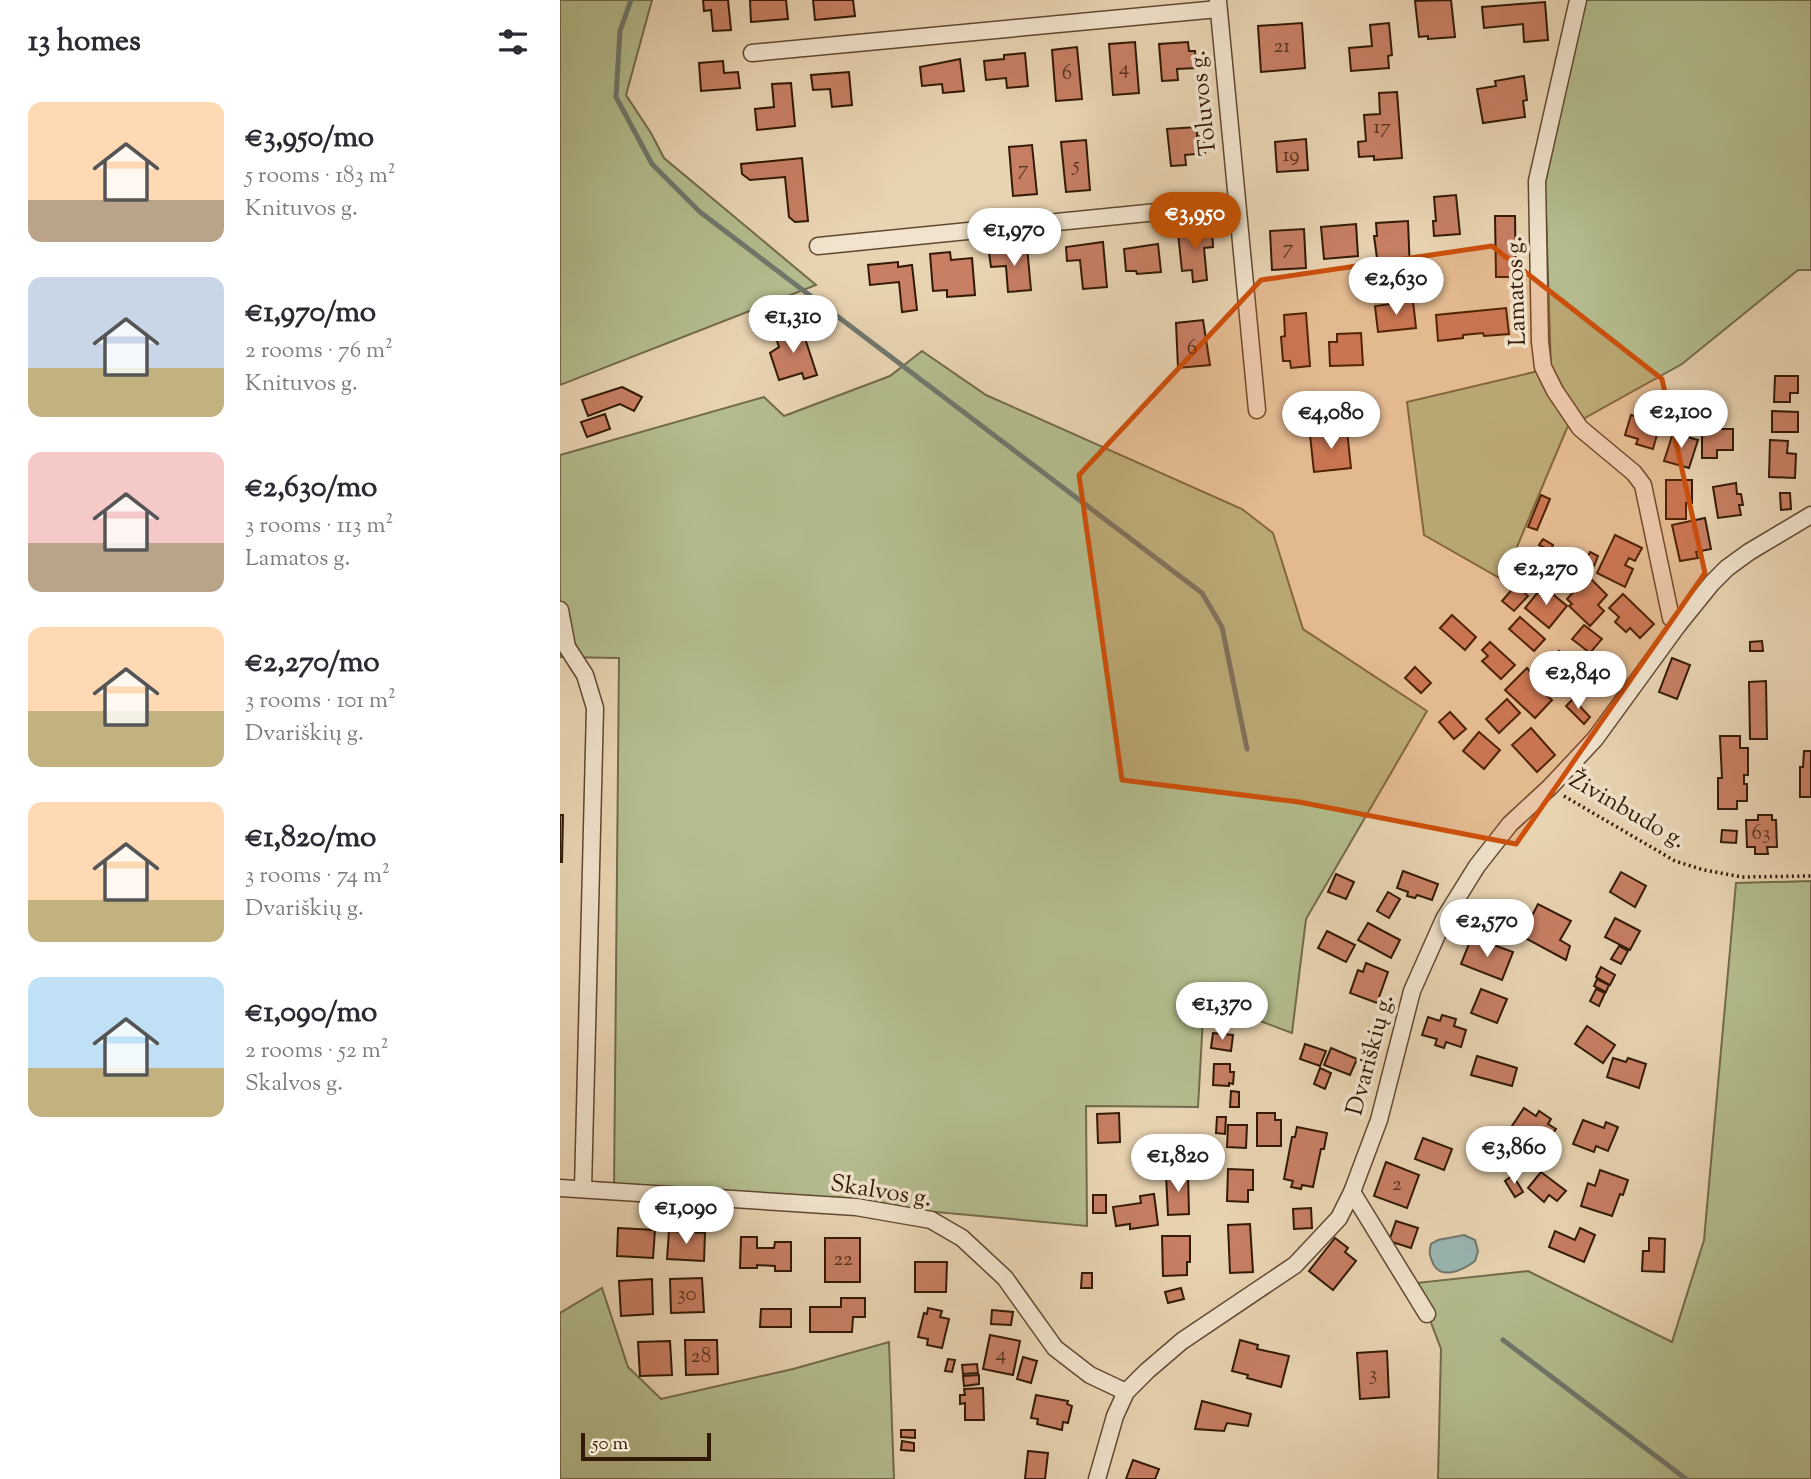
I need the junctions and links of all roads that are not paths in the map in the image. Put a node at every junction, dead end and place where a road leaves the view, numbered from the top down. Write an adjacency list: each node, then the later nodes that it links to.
1 (1578, 0): 9 (street, Lamatos g.)
2 (1218, 4): 3 (street); 4 (street, Toluvos g.)
3 (752, 52)
4 (1237, 204): 5 (street); 6 (street, Toluvos g.)
5 (818, 246)
6 (1257, 410)
7 (1811, 515): 9 (street, Dvariškių g.)
8 (560, 610): 11 (street)
9 (1678, 625): 12 (street, Dvariškių g.)
10 (560, 1188): 11 (street, Skalvos g.)
11 (583, 1189): 14 (street, Skalvos g.)
12 (1352, 1192): 13 (street); 14 (street, Dvariškių g.)
13 (1427, 1314)
14 (1126, 1392): 15 (street, Dvariškių g.)
15 (1097, 1479)

